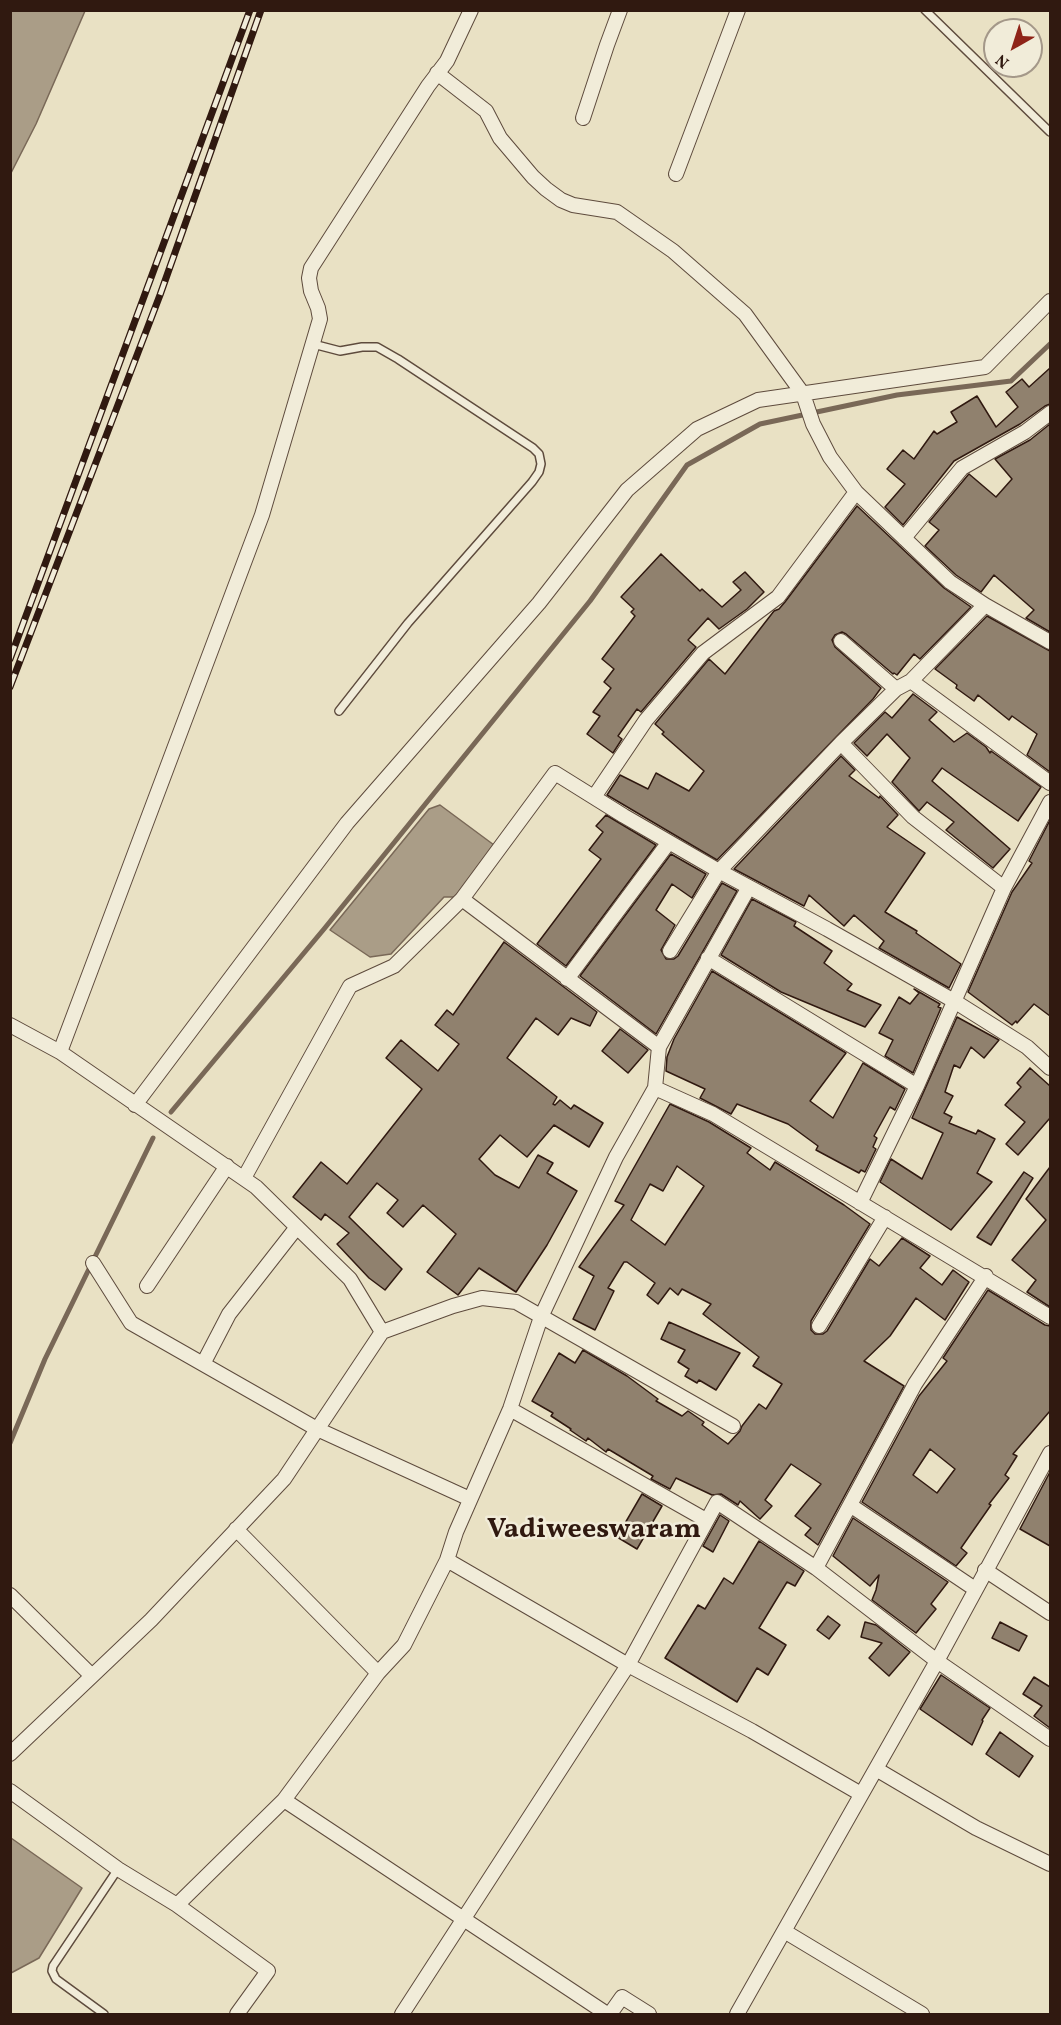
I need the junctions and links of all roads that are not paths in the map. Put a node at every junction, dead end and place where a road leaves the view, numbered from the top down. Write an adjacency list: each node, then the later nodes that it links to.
1 (471, 10): 5 (street)
2 (621, 10): 6 (street)
3 (738, 10): 8 (street)
4 (925, 10): 7 (lane)
5 (437, 73): 10 (street); 11 (street)
6 (583, 118)
7 (1050, 132)
8 (676, 174)
9 (1050, 301): 11 (street)
10 (314, 344): 20 (lane); 36 (street)
11 (803, 394): 13 (street); 40 (street)
12 (1050, 413): 14 (street)
13 (855, 492): 14 (street); 23 (street)
14 (904, 538): 15 (street)
15 (985, 606): 17 (street); 18 (street)
16 (841, 641): 19 (street)
17 (1050, 642)
18 (911, 681): 19 (street); 22 (street)
19 (896, 689): 21 (street)
20 (339, 711)
21 (841, 743): 26 (street); 28 (street)
22 (1050, 783)
23 (594, 796): 25 (street); 29 (street)
24 (1050, 802): 28 (street)
25 (669, 842): 26 (street); 32 (street)
26 (719, 871): 27 (street); 30 (street)
27 (748, 887): 31 (street); 33 (street)
28 (1004, 888): 33 (street)
29 (462, 899): 32 (street); 42 (street)
30 (670, 951)
31 (708, 958): 35 (street); 38 (street)
32 (567, 979): 35 (street)
33 (954, 1001): 37 (street); 38 (street)
34 (10, 1025): 36 (street)
35 (659, 1047): 39 (street)
36 (60, 1052): 40 (street)
37 (1050, 1068)
38 (917, 1086): 43 (street)
39 (655, 1088): 43 (street); 49 (street)
40 (135, 1105): 41 (street)
41 (227, 1166): 42 (street); 48 (street)
42 (244, 1178): 45 (street)
43 (860, 1203): 44 (street)
44 (885, 1217): 47 (street); 51 (street)
45 (297, 1227): 52 (street); 53 (street)
46 (93, 1263): 53 (street)
47 (986, 1276): 50 (street); 59 (street)
48 (147, 1286)
49 (541, 1317): 52 (street); 54 (street); 55 (street)
50 (1050, 1317)
51 (819, 1326)
52 (382, 1332): 56 (street)
53 (203, 1364): 56 (street)
54 (510, 1408): 58 (street); 60 (street)
55 (733, 1426)
56 (317, 1429): 58 (street); 61 (street)
57 (1050, 1453): 64 (street)
58 (470, 1499): 62 (street)
59 (850, 1505): 63 (street); 65 (street)
60 (706, 1520): 63 (street); 69 (street)
61 (236, 1529): 70 (street); 71 (street)
62 (447, 1560): 69 (street); 70 (street)
63 (816, 1568): 68 (street)
64 (986, 1570): 65 (street); 67 (street)
65 (975, 1589): 68 (street)
66 (10, 1595): 71 (street)
67 (1050, 1613)
68 (937, 1661): 72 (street); 74 (street)
69 (628, 1665): 76 (street); 81 (street)
70 (378, 1673): 77 (street)
71 (92, 1676): 73 (street)
72 (1050, 1739)
73 (10, 1754)
74 (876, 1769): 76 (street); 78 (street)
75 (10, 1791): 79 (street)
76 (861, 1794): 82 (street)
77 (284, 1800): 80 (street); 81 (street)
78 (1050, 1864)
79 (118, 1869): 80 (street); 83 (lane)
80 (177, 1905): 84 (street)
81 (463, 1919): 85 (street); 86 (street)
82 (784, 1931): 88 (street); 89 (street)
83 (104, 2014)
84 (237, 2014)
85 (402, 2014)
86 (609, 2014): 87 (street)
87 (649, 2014)
88 (737, 2014)
89 (922, 2014)

